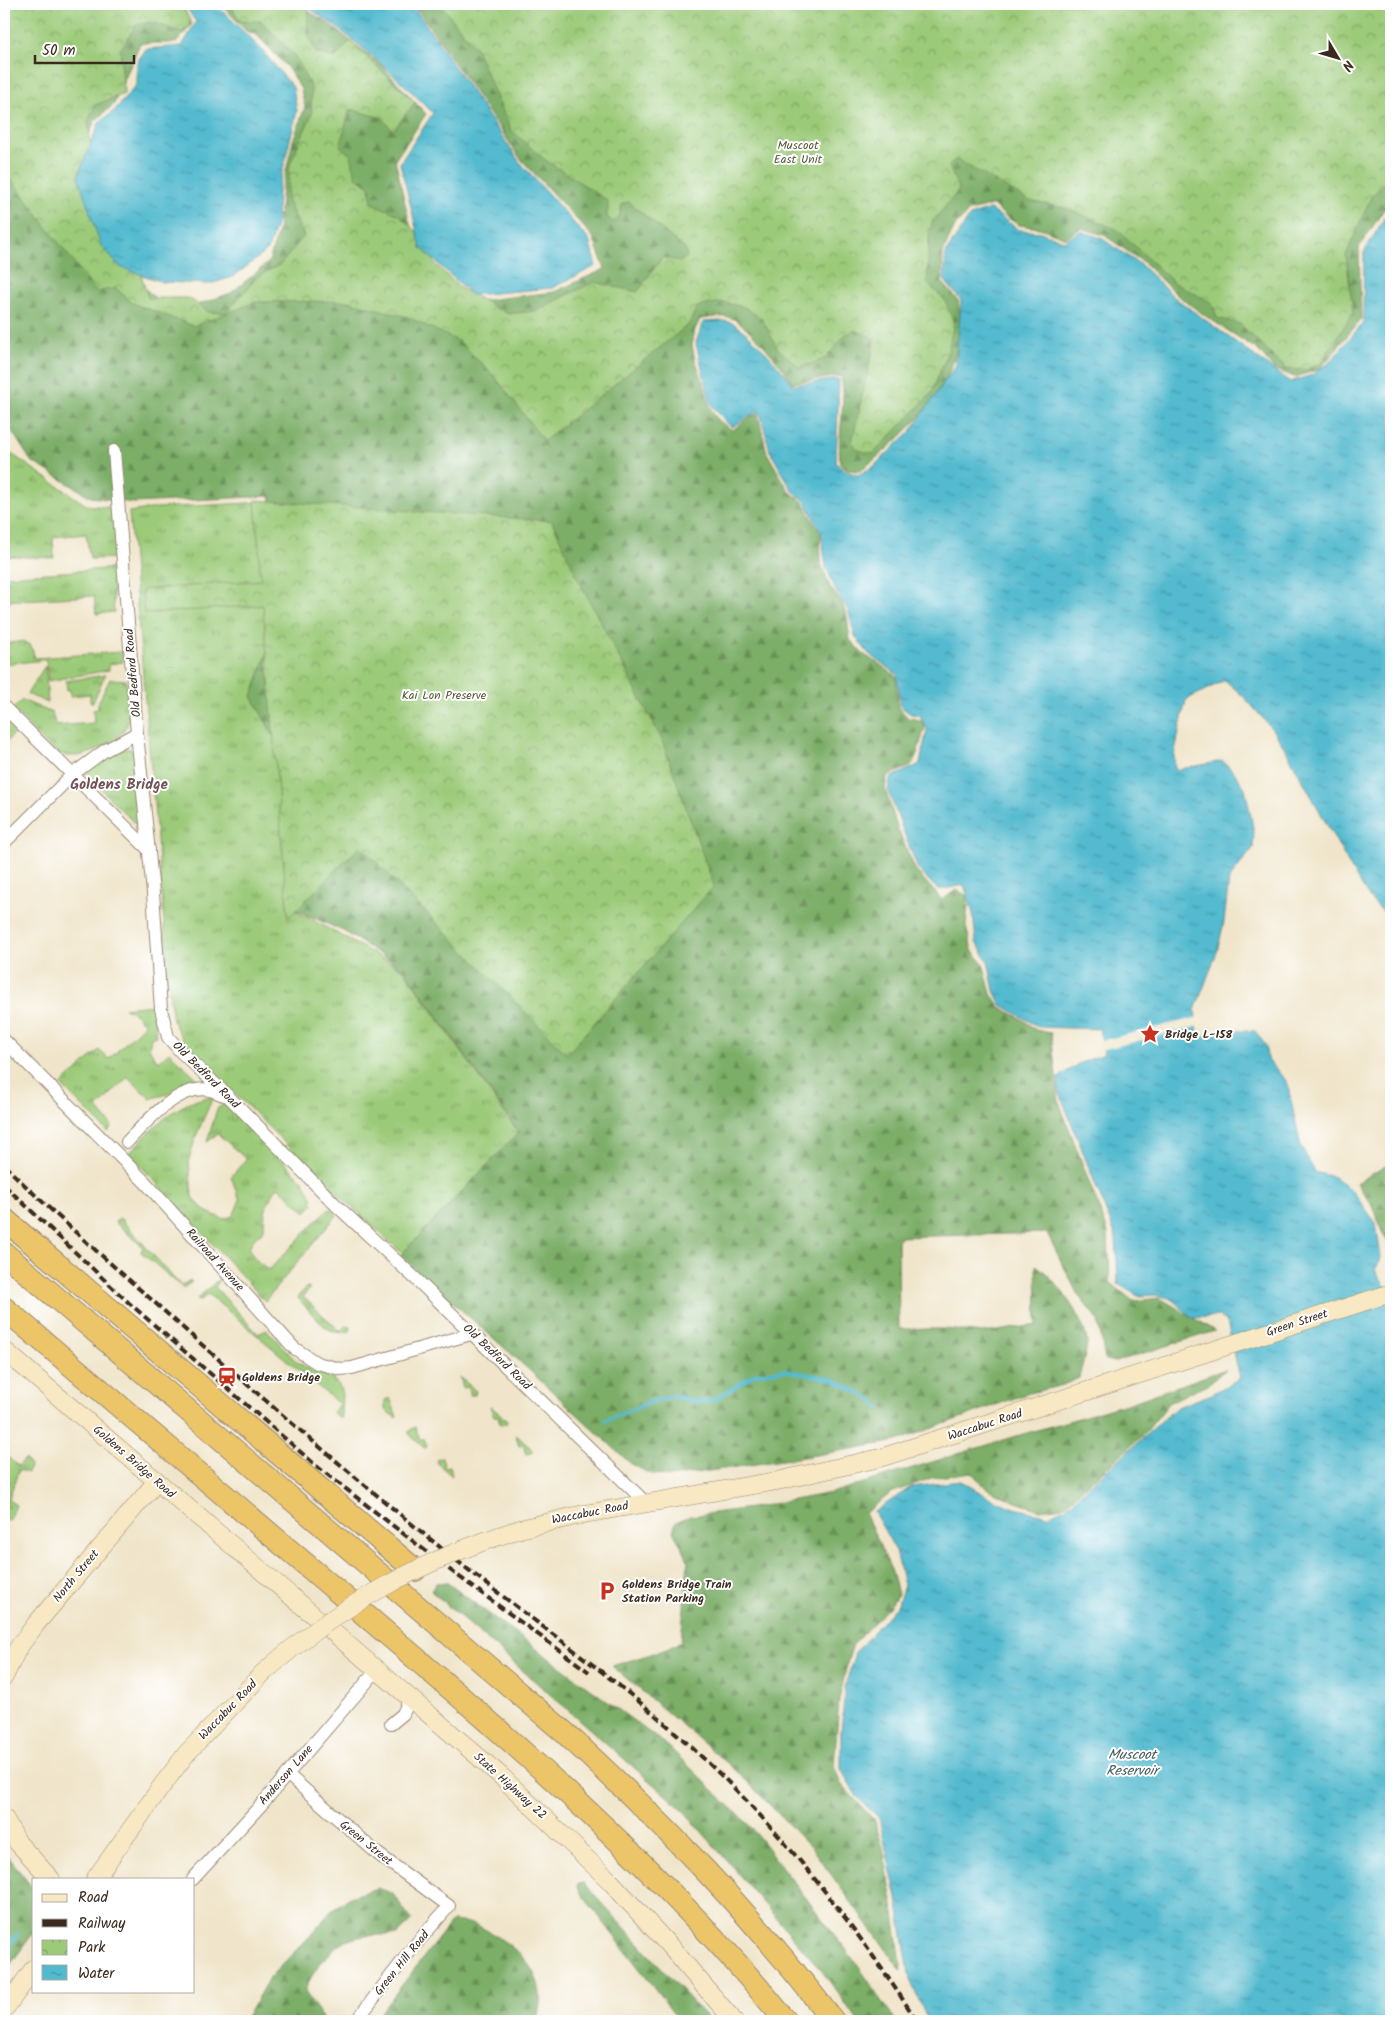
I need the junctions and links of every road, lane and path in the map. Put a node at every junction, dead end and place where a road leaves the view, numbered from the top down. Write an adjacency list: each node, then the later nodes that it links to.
1 (114, 452): 3 (street, Old Bedford Road)
2 (4, 707): 4 (street)
3 (137, 733): 4 (street); 6 (street, Old Bedford Road)
4 (73, 774): 5 (street); 6 (street)
5 (4, 843)
6 (149, 850): 8 (street, Old Bedford Road)
7 (4, 1040): 14 (street, Railroad Avenue)
8 (229, 1097): 9 (street); 14 (street, Old Bedford Road)
9 (127, 1142)
10 (4, 1220): 19 (highway)
11 (4, 1254): 36 (highway)
12 (1391, 1293): 16 (main road, Green Street)
13 (4, 1308): 35 (highway)
14 (471, 1334): 18 (street, Old Bedford Road)
15 (4, 1350): 17 (main road, Goldens Bridge Road)
16 (1203, 1353): 18 (main road, Waccabuc Road)
17 (157, 1481): 20 (main road, Goldens Bridge Road); 22 (main road, North Street)
18 (645, 1502): 19 (main road, Waccabuc Road, bridge)
19 (415, 1570): 28 (main road, Waccabuc Road, bridge)
20 (265, 1574): 21 (main road, State Highway 22)
21 (377, 1670): 23 (main road, State Highway 22); 25 (street, Anderson Lane)
22 (4, 1677)
23 (410, 1698): 24 (street); 34 (main road, State Highway 22)
24 (391, 1724)
25 (287, 1774): 29 (street, Anderson Lane); 30 (street, Green Street)
26 (4, 1818): 27 (main road)
27 (50, 1878)
28 (97, 1878)
29 (194, 1878)
30 (449, 1906): 33 (street, Green Hill Road)
31 (32, 1971): 32 (main road)
32 (4, 2010)
33 (356, 2021)
34 (734, 2021)
35 (786, 2021)
36 (833, 2021)

